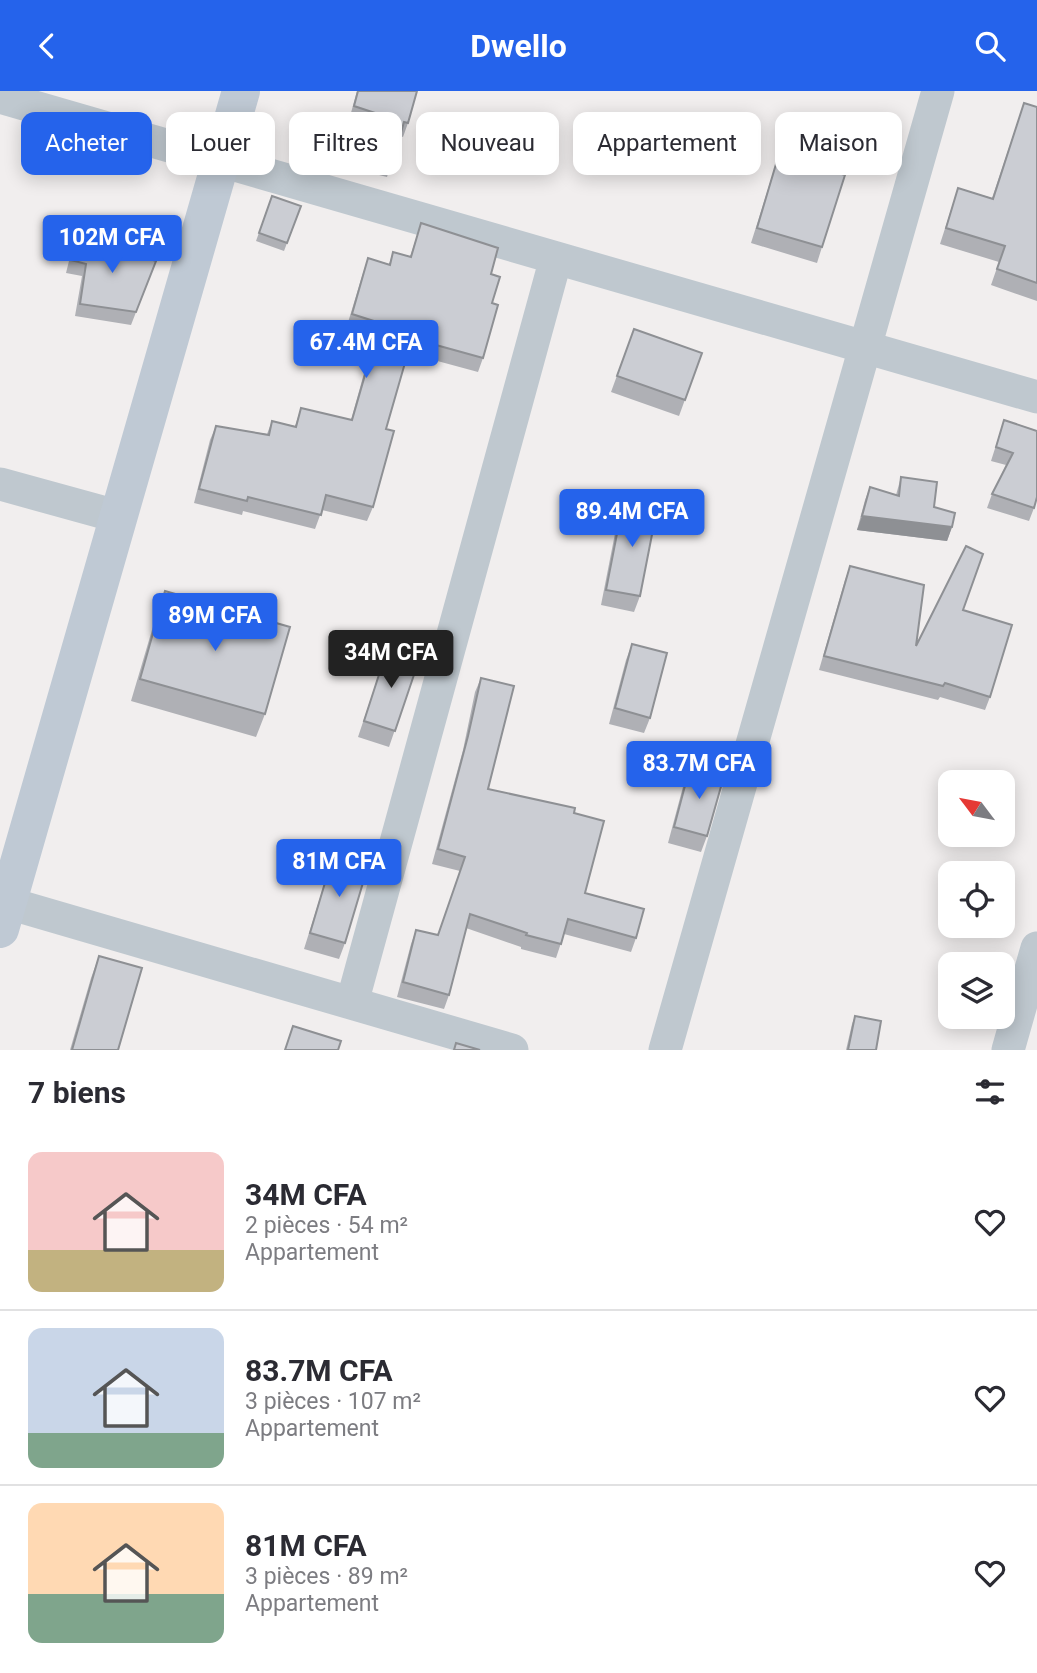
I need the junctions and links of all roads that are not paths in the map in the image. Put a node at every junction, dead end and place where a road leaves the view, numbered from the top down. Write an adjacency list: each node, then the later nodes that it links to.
1 (241, 91): 4 (street)
2 (938, 91): 9 (street)
3 (0, 97): 5 (street)
4 (235, 112)
5 (166, 145)
6 (216, 175): 12 (street)
7 (271, 175): 8 (street)
8 (556, 258): 9 (street); 15 (street)
9 (863, 347): 10 (street); 17 (street)
10 (1037, 397)
11 (0, 484): 12 (street)
12 (120, 517): 13 (street)
13 (4, 916): 15 (street)
14 (1037, 948): 18 (street)
15 (352, 1003): 16 (street)
16 (512, 1050)
17 (665, 1050)
18 (1008, 1050)

